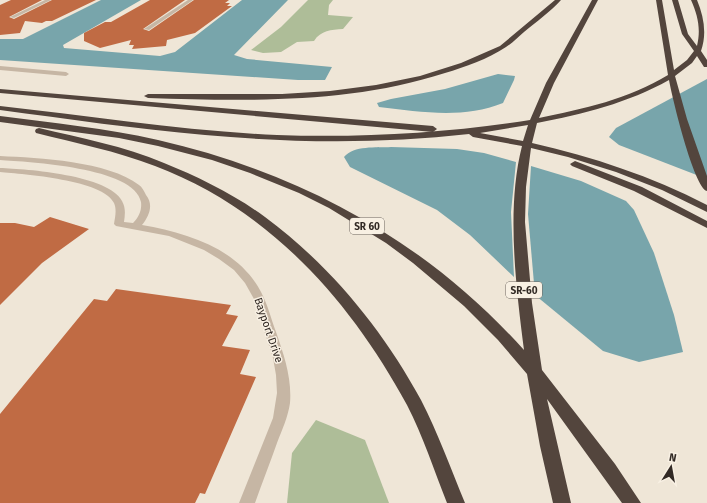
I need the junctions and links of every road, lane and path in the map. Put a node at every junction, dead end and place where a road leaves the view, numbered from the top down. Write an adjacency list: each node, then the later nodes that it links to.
1 (49, 0): 8 (street)
2 (191, 0): 9 (street)
3 (558, 0): 14 (highway)
4 (595, 0): 27 (highway, SR-60 / SR-60)
5 (659, 0): 21 (highway)
6 (675, 0): 10 (highway)
7 (694, 0): 15 (highway)
8 (12, 17)
9 (147, 29)
10 (707, 65)
11 (0, 68): 12 (street)
12 (66, 74)
13 (0, 91): 14 (highway)
14 (35, 94): 18 (highway)
15 (0, 108)
16 (0, 119): 28 (highway, SR 60)
17 (0, 126): 26 (highway)
18 (484, 136): 22 (highway); 23 (highway)
19 (0, 158): 24 (street)
20 (0, 170): 24 (street, Bayport Drive)
21 (707, 188)
22 (707, 209)
23 (707, 225)
24 (135, 226): 25 (street, Bayport Drive)
25 (247, 503)
26 (456, 503)
27 (562, 503)
28 (632, 503)

